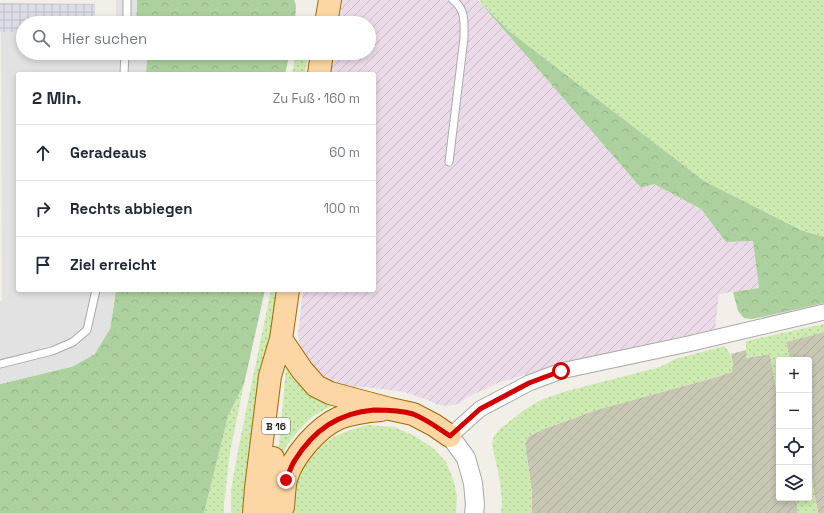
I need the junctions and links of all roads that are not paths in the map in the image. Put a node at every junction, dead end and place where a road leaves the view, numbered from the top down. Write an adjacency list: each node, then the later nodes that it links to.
1 (128, 0): 4 (lane)
2 (330, 0): 5 (main road)
3 (453, 0): 10 (lane)
4 (127, 16)
5 (327, 16)
6 (125, 60): 8 (lane)
7 (321, 60): 9 (main road)
8 (124, 72)
9 (319, 72)
10 (449, 162)
11 (96, 292): 15 (lane)
12 (288, 292): 14 (main road, B 16)
13 (824, 312): 17 (street)
14 (281, 339): 16 (main road); 18 (main road, B 16); 19 (main road, B 16)
15 (0, 364)
16 (390, 409): 17 (main road); 20 (main road)
17 (450, 436): 21 (street)
18 (254, 513)
19 (270, 513)
20 (283, 513)
21 (474, 513)

